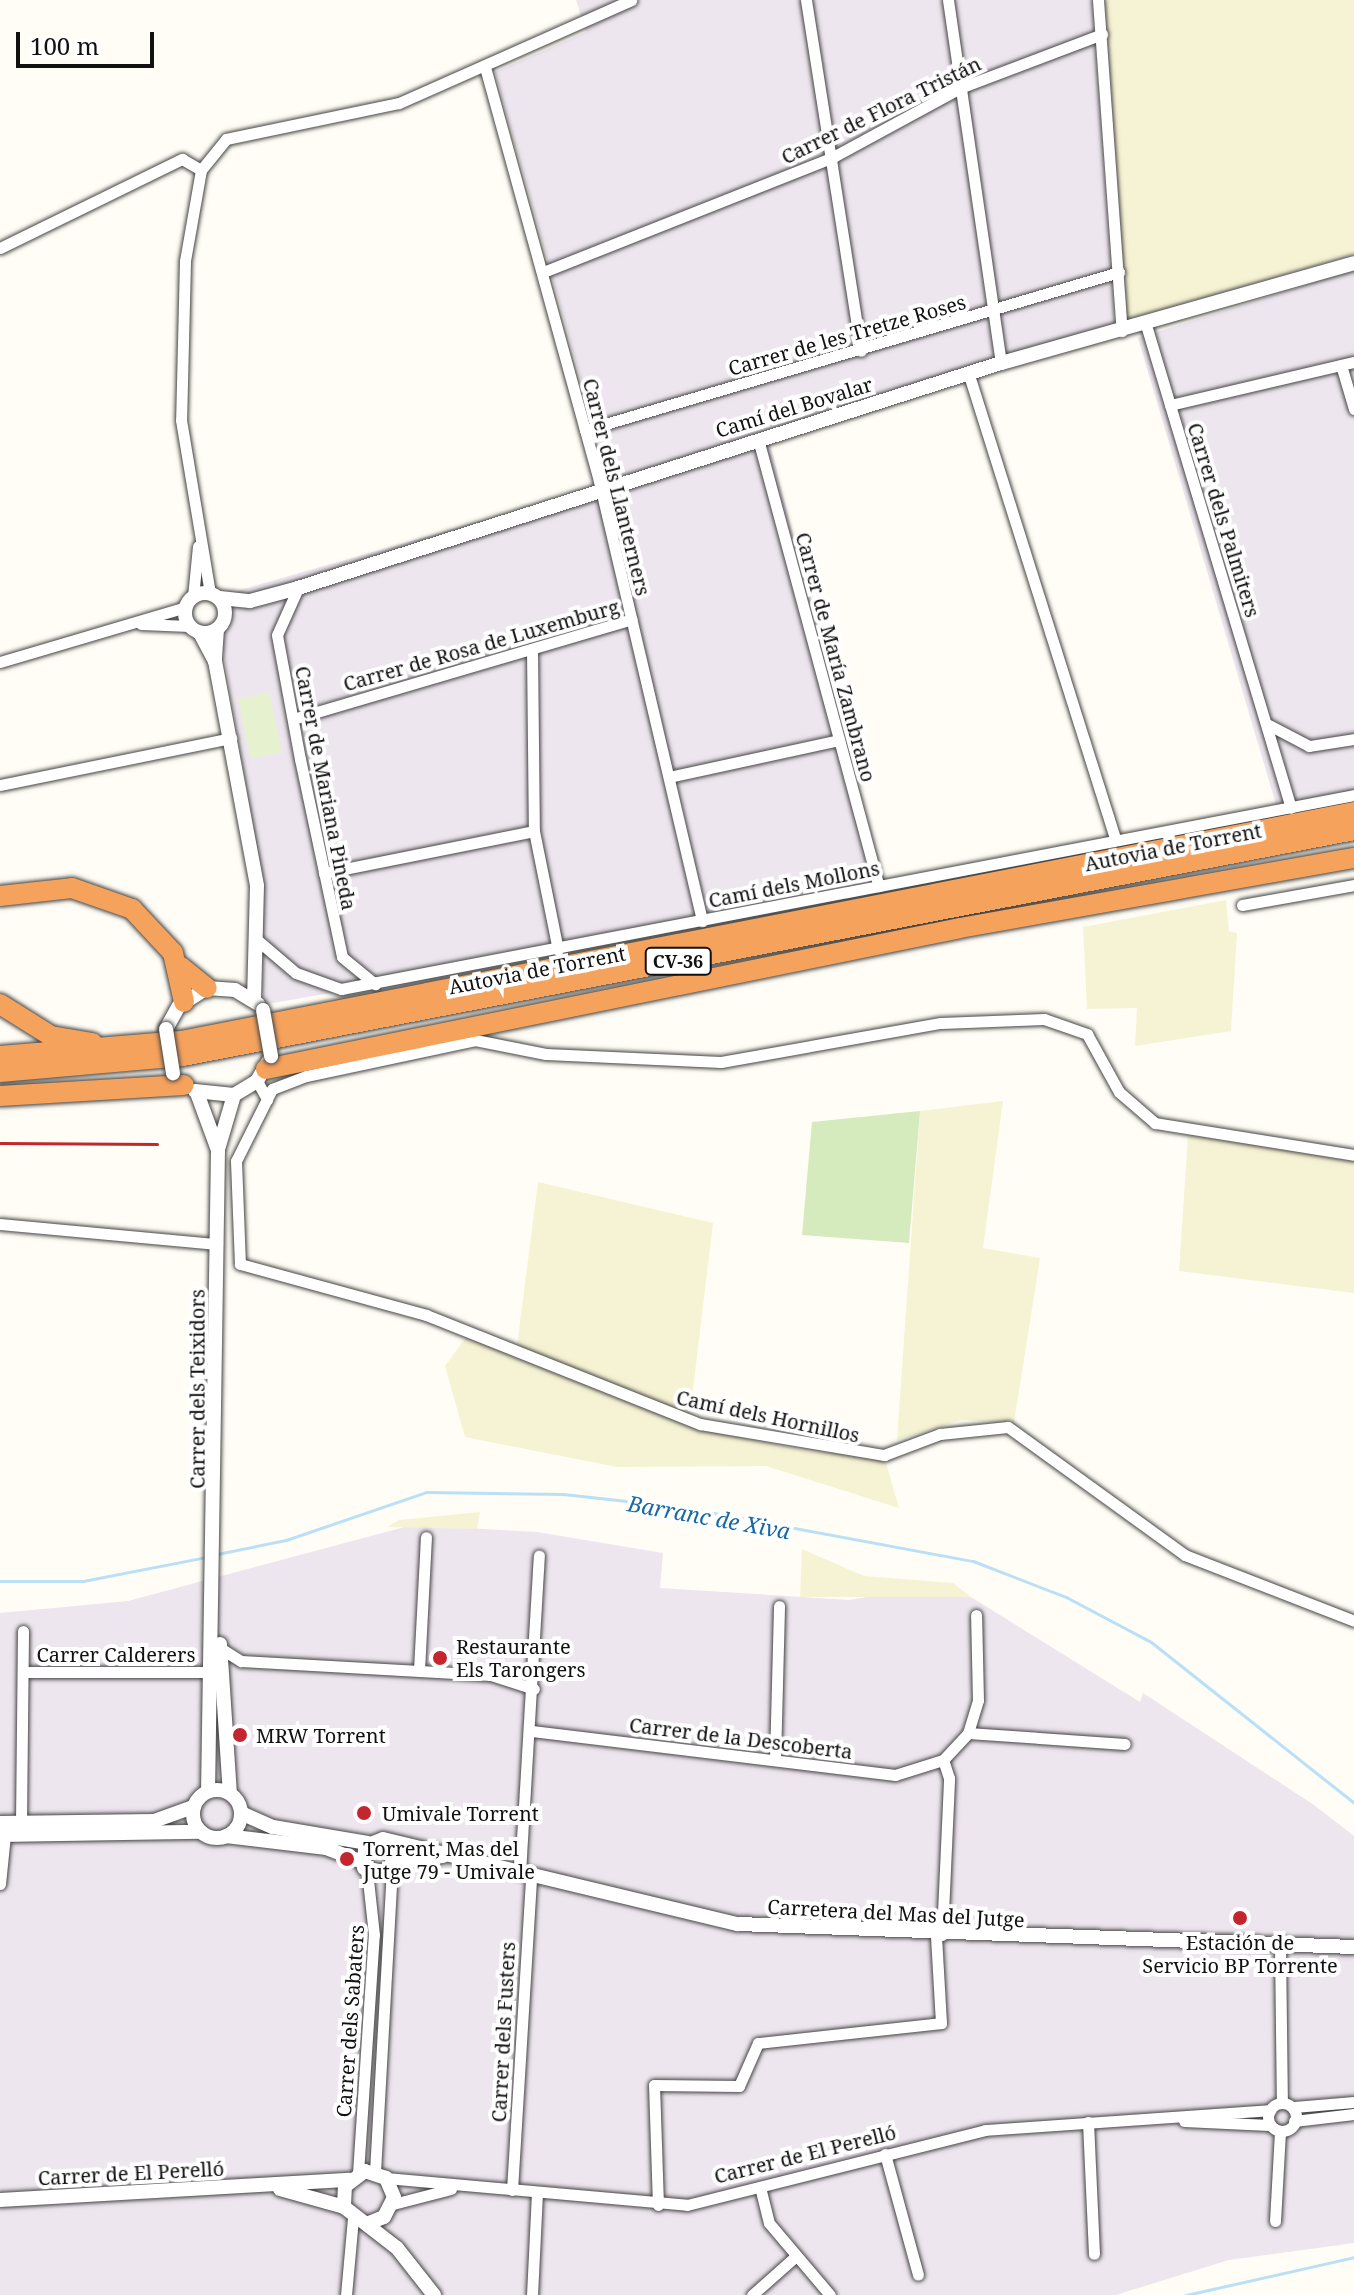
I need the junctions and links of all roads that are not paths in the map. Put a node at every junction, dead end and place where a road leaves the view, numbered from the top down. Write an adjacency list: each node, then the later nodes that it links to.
1 (631, 0): 6 (street)
2 (806, 0): 8 (street)
3 (948, 0): 7 (street)
4 (1098, 0): 5 (street)
5 (1102, 34): 7 (street, Carrer de Flora Tristán); 13 (street)
6 (485, 67): 9 (street); 12 (street, Carrer dels Llanterners)
7 (960, 88): 8 (street, Carrer de Flora Tristán); 14 (street)
8 (833, 157): 12 (street, Carrer de Flora Tristán); 17 (street)
9 (201, 170): 10 (street); 27 (street)
10 (0, 248)
11 (1354, 263): 15 (street, Camí del Bovalar)
12 (543, 272): 24 (street, Carrer dels Llanterners)
13 (1119, 272): 14 (street, Carrer de les Tretze Roses); 16 (street)
14 (992, 311): 17 (street, Carrer de les Tretze Roses); 19 (street)
15 (1146, 325): 16 (street, Camí del Bovalar); 22 (street, Carrer dels Palmiters)
16 (1122, 331): 19 (street, Camí del Bovalar)
17 (861, 351): 24 (street, Carrer de les Tretze Roses)
18 (1354, 362): 20 (street)
19 (1001, 363): 21 (street, Camí del Bovalar)
20 (1341, 365): 22 (street); 23 (street)
21 (969, 375): 25 (street, Camí del Bovalar); 51 (street)
22 (1170, 405): 40 (street, Carrer dels Palmiters)
23 (1354, 409)
24 (585, 430): 26 (street, Carrer dels Llanterners)
25 (758, 439): 26 (street, Camí del Bovalar); 43 (street, Carrer de María Zambrano)
26 (601, 494): 28 (street, Camí del Bovalar); 32 (street, Carrer dels Llanterners)
27 (198, 546): 29 (street); 31 (street)
28 (298, 588): 30 (street, Camí del Bovalar); 39 (street, Carrer de Mariana Pineda)
29 (215, 596): 30 (street, Camí del Bovalar); 31 (street, Camí del Bovalar); 34 (street)
30 (250, 601): 34 (street, Camí del Bovalar)
31 (189, 602): 33 (street); 35 (street)
32 (632, 619): 36 (street, Carrer de Rosa de Luxemburg); 44 (street, Carrer dels Llanterners)
33 (141, 624): 35 (street); 38 (street)
34 (221, 625): 35 (street); 37 (street)
35 (195, 629): 37 (street)
36 (532, 649): 39 (street, Carrer de Rosa de Luxemburg); 50 (street)
37 (215, 661): 41 (street)
38 (0, 662)
39 (293, 719): 53 (street, Carrer de Mariana Pineda)
40 (1269, 725): 42 (street); 47 (street, Carrer dels Palmiters)
41 (231, 738): 45 (street); 61 (street)
42 (1354, 739)
43 (839, 740): 44 (street); 55 (street, Carrer de María Zambrano)
44 (669, 777): 60 (street, Carrer dels Llanterners)
45 (0, 785)
46 (1354, 795): 47 (street, Camí dels Mollons)
47 (1291, 808): 51 (street, Camí dels Mollons)
48 (1354, 812): 66 (highway, Autovia de Torrent / CV-36)
49 (1354, 830): 73 (highway, Autovia de Torrent / CV-36)
50 (534, 831): 53 (street); 62 (street)
51 (1115, 837): 55 (street, Camí dels Mollons)
52 (1354, 858): 72 (highway)
53 (324, 873): 65 (street, Carrer de Mariana Pineda)
54 (1354, 885): 58 (street)
55 (879, 886): 60 (street, Camí dels Mollons)
56 (32, 889): 57 (highway); 59 (highway); 64 (highway)
57 (0, 896)
58 (1242, 905)
59 (0, 912)
60 (702, 921): 62 (street, Camí dels Mollons)
61 (256, 939): 63 (street); 65 (street, Camí dels Mollons)
62 (558, 950): 65 (street, Camí dels Mollons)
63 (252, 966): 67 (street); 70 (street)
64 (181, 967): 67 (highway); 68 (highway)
65 (375, 984)
66 (464, 984): 69 (highway); 71 (highway, Autovia de Torrent / CV-36)
67 (216, 988): 68 (street); 70 (street)
68 (184, 1002): 74 (street, bridge)
69 (0, 1004)
70 (258, 1005): 72 (street, bridge)
71 (0, 1056)
72 (264, 1069): 75 (street); 77 (street)
73 (0, 1072)
74 (185, 1083): 75 (street); 76 (highway); 78 (street, Carrer dels Teixidors)
75 (234, 1095): 78 (street, Carrer dels Teixidors)
76 (0, 1096)
77 (267, 1099): 79 (street); 86 (street, Camí dels Hornillos)
78 (218, 1150): 81 (street, Carrer dels Teixidors)
79 (1354, 1155)
80 (0, 1224): 81 (street)
81 (217, 1244): 87 (street, Carrer dels Teixidors)
82 (426, 1537): 91 (street)
83 (539, 1556): 95 (street, Carrer dels Fusters)
84 (779, 1606): 99 (street)
85 (976, 1615): 97 (street)
86 (1354, 1621)
87 (215, 1628): 89 (street, Carrer dels Teixidors); 93 (street, Carrer dels Teixidors)
88 (23, 1631): 92 (street)
89 (220, 1648): 90 (street, Carrer Calderers); 94 (street, Carrer dels Teixidors)
90 (241, 1661): 91 (street, Carrer Calderers); 94 (street)
91 (419, 1670): 95 (street, Carrer Calderers)
92 (23, 1672): 93 (street, Carrer Calderers); 105 (street)
93 (209, 1672): 101 (street, Carrer dels Teixidors)
94 (223, 1688): 102 (street, Carrer dels Teixidors)
95 (534, 1689): 96 (street, Carrer dels Fusters)
96 (532, 1731): 99 (street, Carrer de la Descoberta); 114 (street, Carrer dels Fusters)
97 (968, 1733): 98 (street); 100 (street)
98 (1125, 1744)
99 (775, 1760): 100 (street, Carrer de la Descoberta)
100 (943, 1760): 116 (street)
101 (208, 1791): 102 (street); 103 (street)
102 (230, 1793): 104 (street)
103 (193, 1807): 105 (street); 107 (street)
104 (241, 1813): 108 (street); 109 (street)
105 (21, 1823): 106 (street)
106 (2, 1831): 107 (street); 115 (street)
107 (201, 1832): 108 (street)
108 (226, 1836): 112 (street)
109 (368, 1843): 110 (street, Carretera del Mas del Jutge); 112 (street)
110 (395, 1845): 111 (street, Carretera del Mas del Jutge); 113 (street)
111 (443, 1856): 113 (street, Carretera del Mas del Jutge); 114 (street, Carretera del Mas del Jutge)
112 (364, 1867): 113 (street, Carretera del Mas del Jutge); 129 (street, Carrer dels Sabaters)
113 (394, 1867): 128 (street, Carrer dels Sabaters)
114 (526, 1875): 116 (street, Carretera del Mas del Jutge); 133 (street, Carrer dels Fusters)
115 (0, 1884)
116 (939, 1935): 117 (street, Carretera del Mas del Jutge); 136 (street)
117 (1280, 1946): 118 (street, Carretera del Mas del Jutge); 120 (street)
118 (1354, 1947)
119 (1354, 2102): 120 (street)
120 (1288, 2105): 121 (street); 124 (street)
121 (1270, 2110): 123 (street, Carrer de El Perelló); 126 (street)
122 (1354, 2114): 124 (street)
123 (1151, 2118): 125 (street, Carrer de El Perelló); 126 (street, Carrer de El Perelló)
124 (1294, 2121): 126 (street)
125 (1088, 2122): 127 (street, Carrer de El Perelló); 142 (street)
126 (1274, 2128): 139 (street)
127 (885, 2154): 132 (street, Carrer de El Perelló); 144 (street)
128 (380, 2175): 129 (street, Carrer de El Perelló); 131 (street, Carrer de El Perelló); 137 (street)
129 (354, 2176): 130 (street, Carrer de El Perelló); 138 (street)
130 (263, 2187): 135 (street, Carrer de El Perelló); 138 (street, Carrer de El Perelló)
131 (468, 2187): 133 (street, Carrer de El Perelló); 137 (street, Carrer de El Perelló)
132 (760, 2187): 136 (street, Carrer de El Perelló); 143 (street)
133 (512, 2190): 134 (street, Carrer de El Perelló)
134 (537, 2193): 136 (street, Carrer de El Perelló); 147 (street)
135 (0, 2200)
136 (658, 2205)
137 (392, 2207): 140 (street); 141 (street)
138 (349, 2212): 140 (street, Carrer de El Perelló); 145 (street)
139 (1275, 2221)
140 (369, 2223): 141 (street)
141 (397, 2248): 146 (street)
142 (1094, 2254)
143 (796, 2256): 148 (street); 149 (street)
144 (918, 2275)
145 (346, 2295)
146 (434, 2295)
147 (532, 2295)
148 (752, 2295)
149 (830, 2295)

